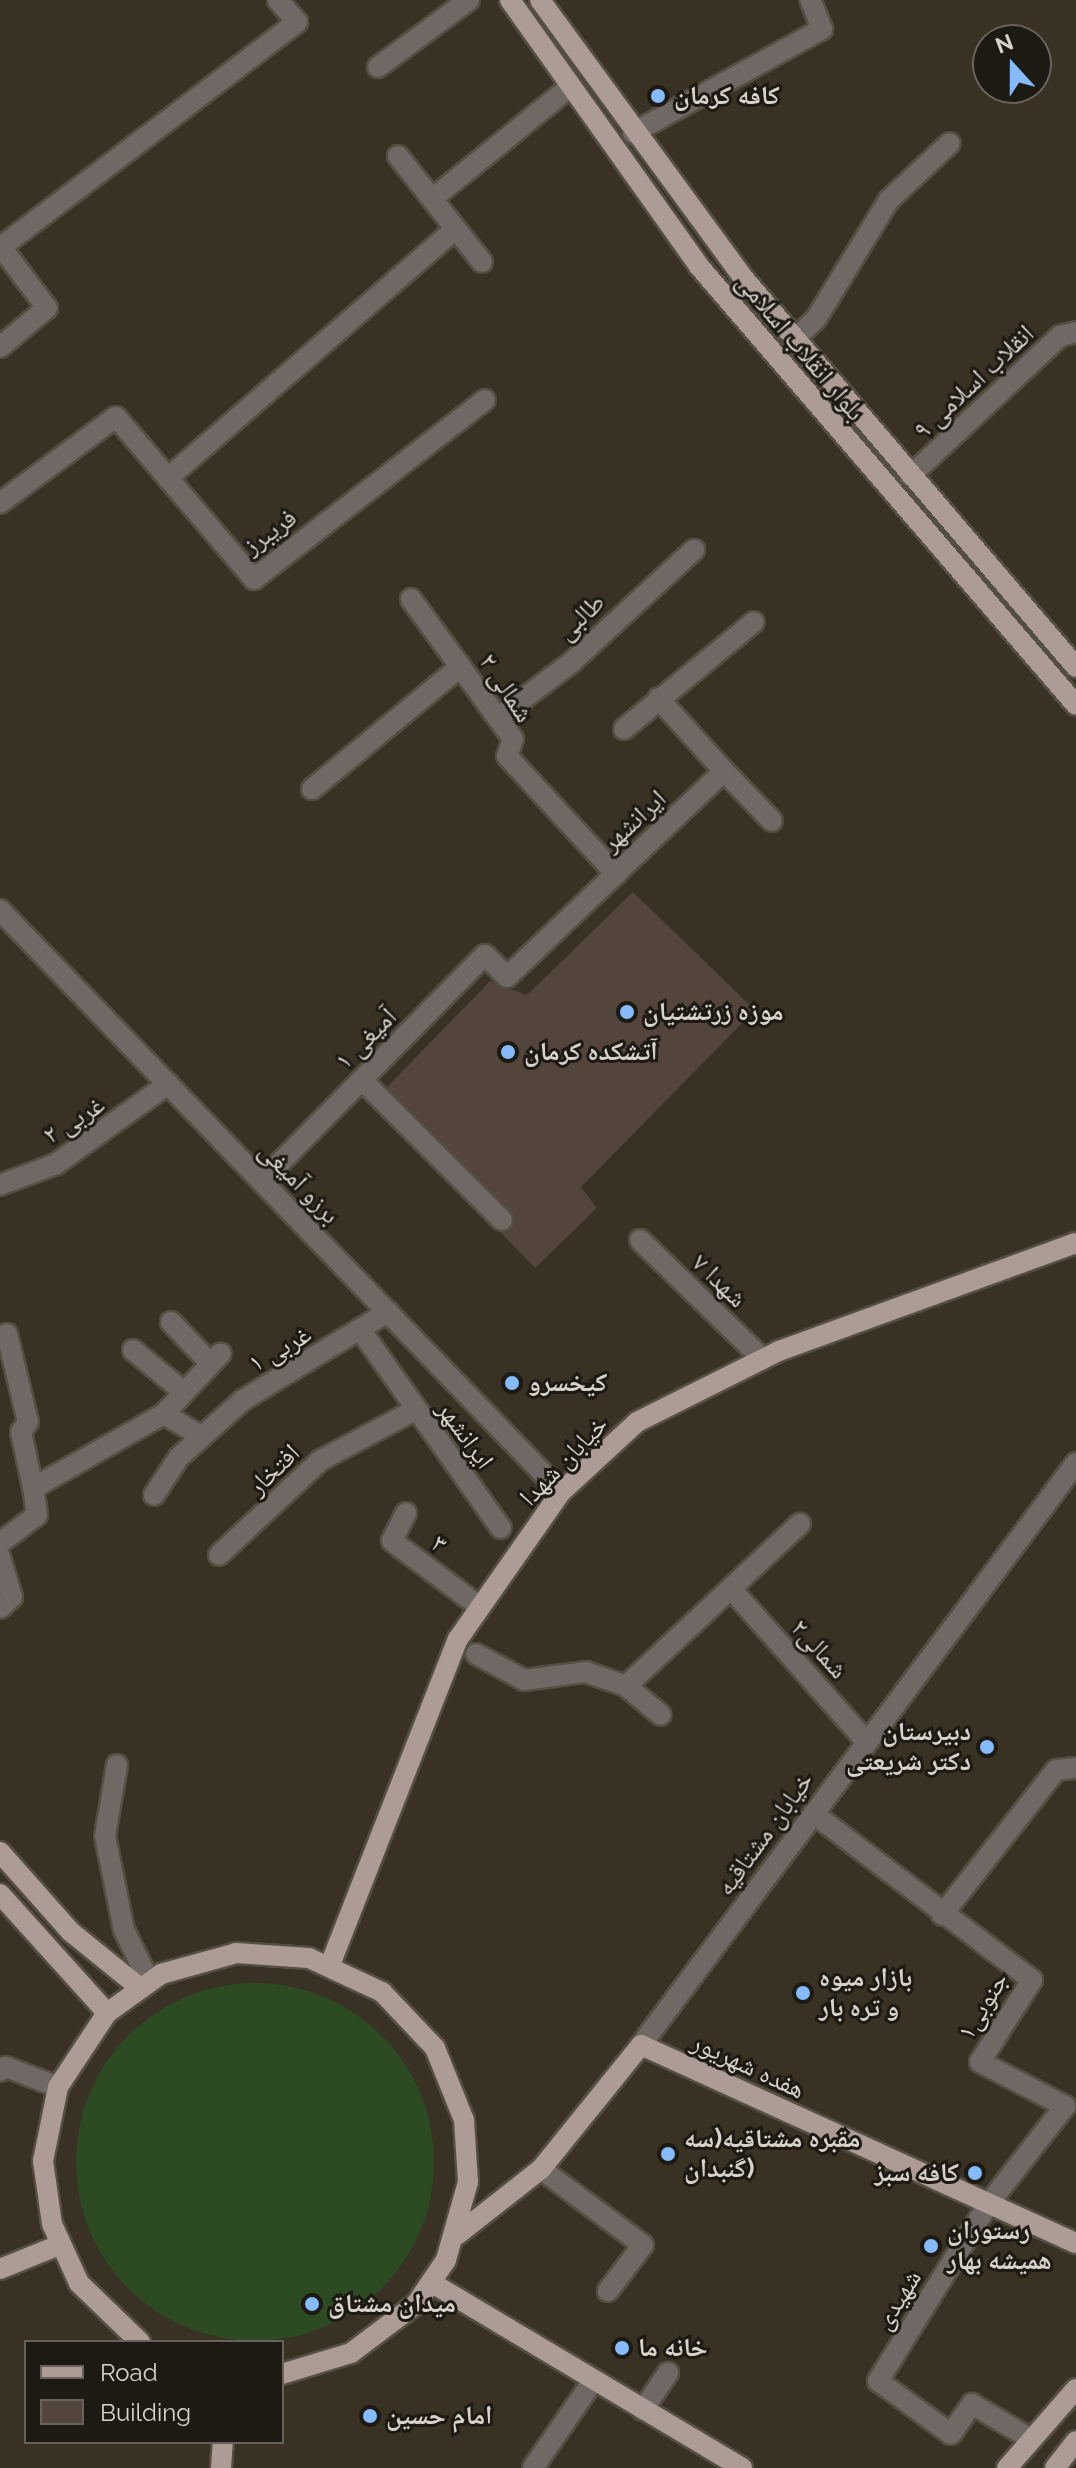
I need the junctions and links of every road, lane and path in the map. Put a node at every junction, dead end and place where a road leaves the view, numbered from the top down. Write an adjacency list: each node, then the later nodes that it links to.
1 (278, 0): 16 (street)
2 (469, 0): 6 (street)
3 (510, 0): 7 (main road, بلوار انقلاب اسلامی)
4 (540, 0): 8 (main road, بلوار انقلاب اسلامی)
5 (810, 0): 8 (street)
6 (378, 67)
7 (570, 87): 11 (street); 28 (main road, بلوار انقلاب اسلامی)
8 (633, 133): 15 (main road, بلوار انقلاب اسلامی)
9 (950, 143): 15 (street)
10 (398, 156): 11 (street)
11 (432, 199): 12 (street)
12 (455, 229): 13 (street); 20 (street)
13 (482, 262)
14 (1068, 334): 17 (street); 19 (street, انقلاب اسلامی ۹)
15 (794, 340): 19 (main road, بلوار انقلاب اسلامی)
16 (0, 347)
17 (1076, 353)
18 (485, 400): 20 (street, فریبرز)
19 (910, 476): 26 (main road, بلوار انقلاب اسلامی)
20 (168, 478): 21 (street, فریبرز)
21 (0, 503)
22 (694, 550): 29 (street, طالبی)
23 (411, 599): 25 (street, ۲ شمالی)
24 (754, 622): 27 (street)
25 (461, 666): 29 (street, ۲ شمالی); 32 (street)
26 (1076, 667)
27 (658, 698): 30 (street); 31 (street)
28 (1076, 705)
29 (499, 717): 34 (street, ۲ شمالی)
30 (624, 729)
31 (724, 771): 33 (street); 34 (street, ایرانشهر)
32 (312, 789)
33 (772, 821)
34 (616, 874): 36 (street, ایرانشهر)
35 (0, 910): 38 (street, برزو آمیغی)
36 (507, 977): 37 (street, آمیغی ۱)
37 (362, 1080): 39 (street, آمیغی ۱); 41 (street)
38 (168, 1084): 39 (street, برزو آمیغی); 40 (street, ۲ غربی)
39 (262, 1181): 44 (street, برزو آمیغی)
40 (0, 1185)
41 (502, 1220)
42 (640, 1240): 49 (street, شهدا ۷)
43 (1076, 1243): 49 (main road, خیابان شهدا)
44 (388, 1312): 46 (street, ۱ غربی); 56 (street, برزو آمیغی)
45 (171, 1322): 50 (street)
46 (362, 1332): 51 (street, ایرانشهر); 53 (street, ۱ غربی)
47 (7, 1334): 55 (street)
48 (133, 1350): 50 (street)
49 (763, 1359): 56 (main road, خیابان شهدا)
50 (184, 1392): 52 (street)
51 (415, 1410): 60 (street, ایرانشهر); 62 (street, افتخار)
52 (164, 1414): 53 (street); 55 (street)
53 (202, 1437): 57 (street, ۱ غربی)
54 (1076, 1463): 70 (street, خیابان مشتاقیه)
55 (33, 1488): 61 (street)
56 (561, 1492): 66 (main road, خیابان شهدا)
57 (154, 1495)
58 (406, 1513): 66 (street, ۳)
59 (800, 1524): 64 (street)
60 (501, 1528)
61 (0, 1543)
62 (219, 1555)
63 (0, 1557): 65 (street)
64 (734, 1592): 68 (street); 70 (street, شمالی۲)
65 (6, 1603)
66 (480, 1607): 77 (main road, خیابان شهدا)
67 (476, 1654): 68 (street)
68 (626, 1686): 69 (street)
69 (661, 1715)
70 (865, 1740): 73 (street, خیابان مشتاقیه)
71 (117, 1765): 78 (street)
72 (1076, 1768): 76 (street)
73 (814, 1814): 76 (street, جنوبی۱); 80 (street, خیابان مشتاقیه)
74 (0, 1852): 78 (main road)
75 (0, 1894): 79 (main road)
76 (942, 1915): 83 (street, جنوبی۱)
77 (330, 1965): 78 (main road); 86 (main road)
78 (144, 1984): 79 (main road)
79 (107, 2013): 82 (main road)
80 (641, 2045): 84 (main road); 85 (main road, هفده شهریور)
81 (0, 2071): 82 (street)
82 (58, 2087): 88 (main road)
83 (1070, 2109): 85 (street, جنوبی۱)
84 (541, 2169): 86 (main road); 91 (street)
85 (987, 2206): 87 (main road, هفده شهریور); 98 (street, شهیدی)
86 (457, 2235): 90 (main road)
87 (1076, 2243)
88 (59, 2245): 89 (main road); 92 (main road)
89 (0, 2269)
90 (432, 2283): 94 (main road); 95 (main road)
91 (608, 2291)
92 (138, 2340)
93 (668, 2373): 97 (street)
94 (284, 2374)
95 (593, 2381): 97 (main road); 102 (street)
96 (1076, 2389): 98 (main road)
97 (643, 2410): 103 (main road)
98 (1031, 2439): 104 (main road)
99 (1076, 2441): 105 (main road)
100 (223, 2444): 101 (main road)
101 (221, 2468)
102 (533, 2468)
103 (742, 2468)
104 (1007, 2468)
105 (1055, 2468)

